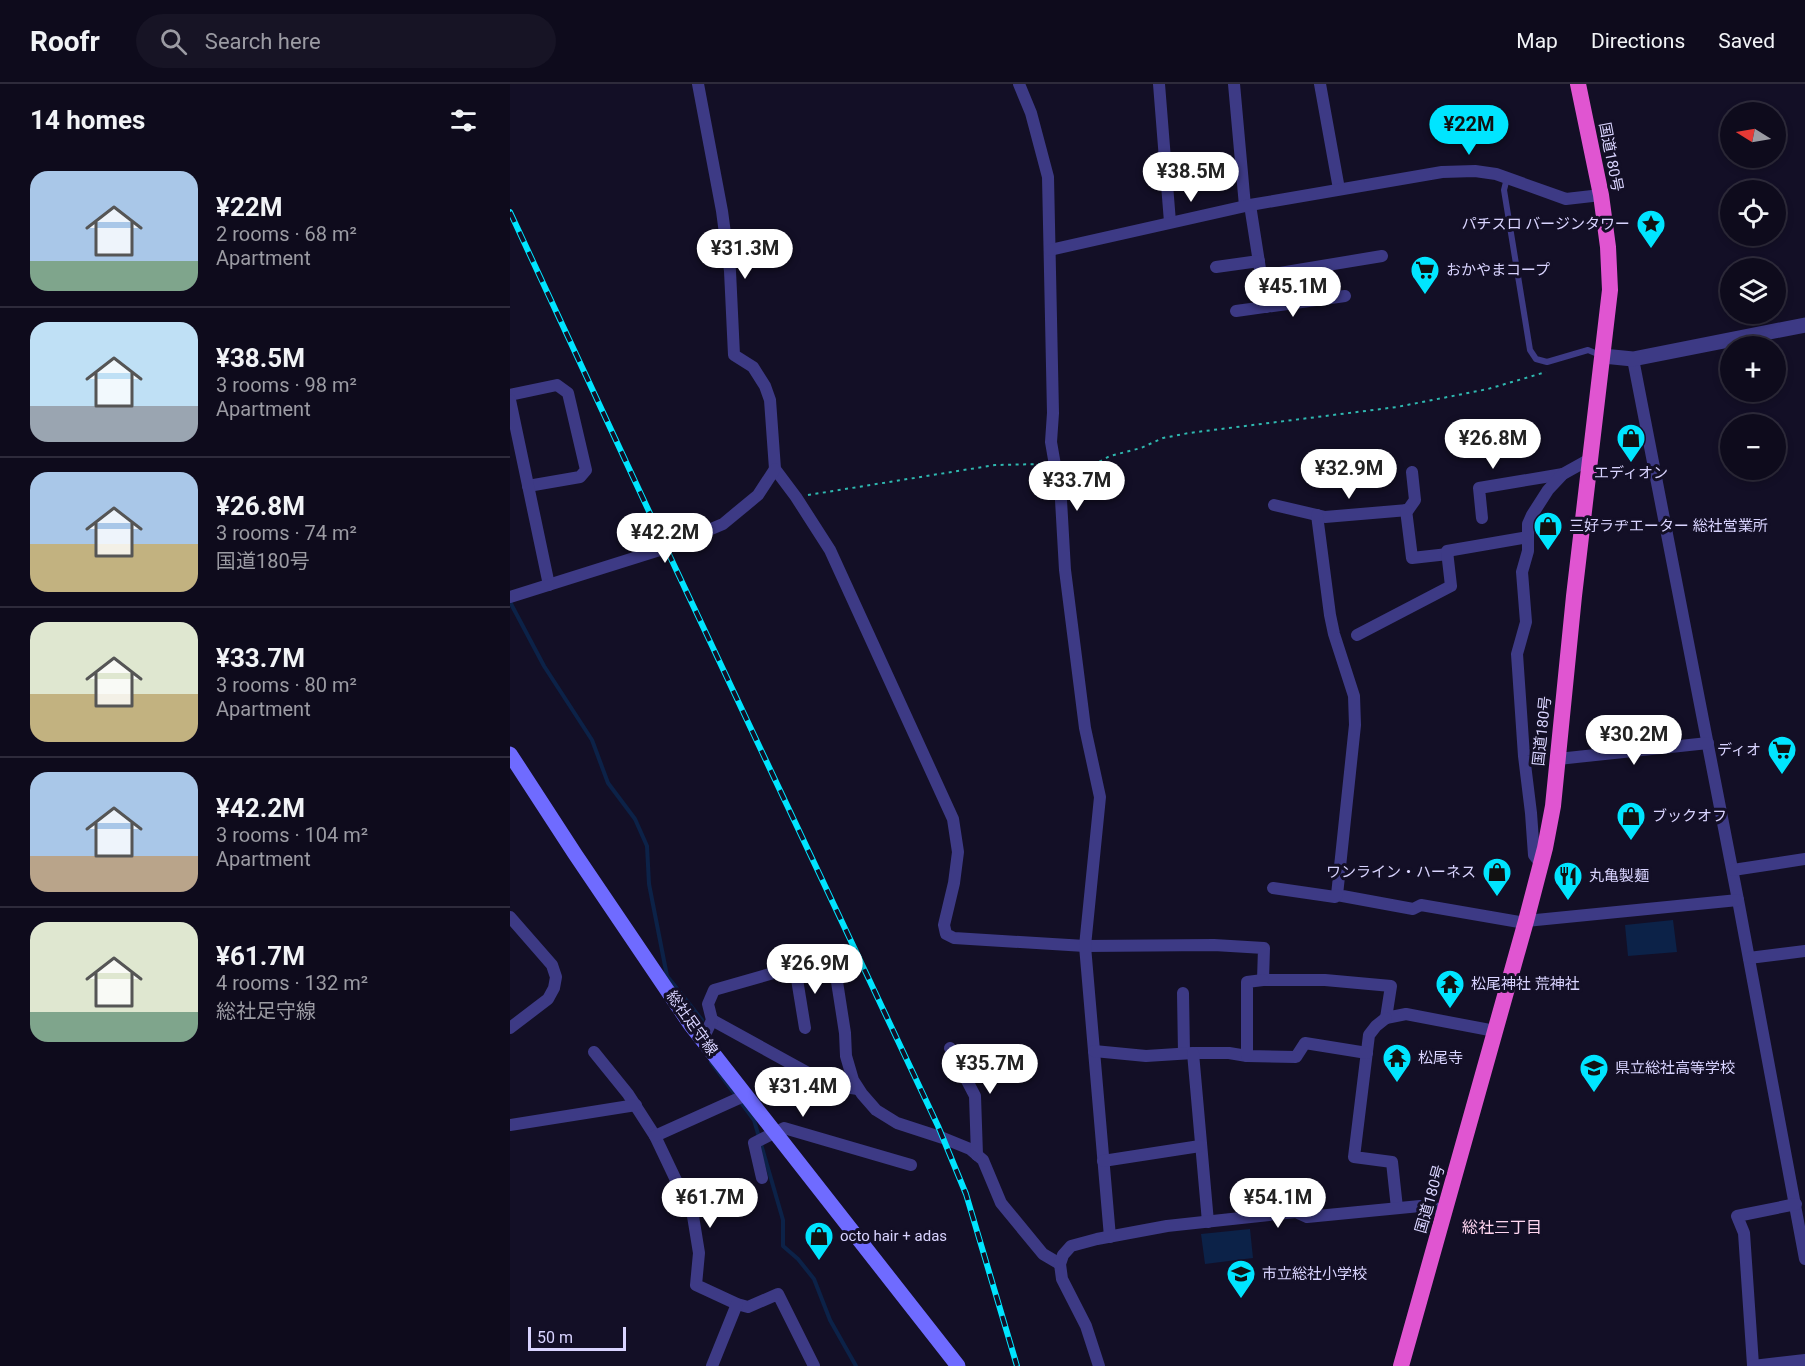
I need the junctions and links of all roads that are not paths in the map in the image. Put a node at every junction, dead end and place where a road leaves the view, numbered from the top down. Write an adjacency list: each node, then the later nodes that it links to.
1 (698, 84): 26 (street)
2 (1018, 84): 12 (street)
3 (1159, 84): 11 (street)
4 (1234, 84): 10 (street)
5 (1320, 84): 8 (street)
6 (1578, 84): 9 (highway, 国道180号)
7 (1507, 178): 8 (street); 9 (street); 21 (lane)
8 (1339, 189): 10 (street)
9 (1601, 195): 21 (highway, 国道180号)
10 (1247, 206): 11 (street); 14 (street)
11 (1170, 222): 12 (street)
12 (1050, 250): 50 (street)
13 (1382, 256): 16 (street)
14 (1259, 261): 15 (street); 16 (street)
15 (1216, 267)
16 (1261, 276): 18 (street)
17 (1345, 296): 18 (street)
18 (1266, 307): 19 (street)
19 (1236, 311)
20 (1805, 326): 22 (street)
21 (1603, 356): 22 (street); 25 (highway, 国道180号)
22 (1633, 359): 39 (street)
23 (510, 395): 29 (street)
24 (510, 400): 29 (street)
25 (1590, 459): 28 (street); 41 (highway, 国道180号)
26 (775, 469): 36 (street); 50 (street)
27 (1412, 472): 31 (street)
28 (1563, 474): 33 (street); 34 (street)
29 (528, 486): 36 (street)
30 (1274, 505): 32 (street)
31 (1406, 510): 32 (street); 35 (street)
32 (1317, 515): 46 (street)
33 (1482, 518)
34 (1528, 537): 35 (street); 43 (street)
35 (1448, 554): 38 (street)
36 (549, 585): 37 (street)
37 (511, 597)
38 (1357, 635)
39 (1708, 743): 41 (street); 44 (street)
40 (510, 754): 61 (main road, 総社足守線)
41 (1558, 759): 43 (highway, 国道180号)
42 (1805, 859): 44 (street)
43 (1541, 864): 49 (highway, 国道180号)
44 (1733, 870): 47 (street)
45 (1273, 888): 46 (street)
46 (1337, 895): 49 (street)
47 (1738, 900): 49 (street); 52 (street)
48 (511, 920): 58 (street)
49 (1525, 922): 60 (highway, 国道180号)
50 (1085, 946): 54 (street); 63 (street)
51 (1805, 951): 52 (street)
52 (1749, 958): 79 (street)
53 (795, 967): 57 (street); 59 (street); 68 (street)
54 (1263, 980): 56 (street); 67 (street)
55 (1183, 993): 65 (street)
56 (1386, 1018): 60 (street); 66 (street)
57 (712, 1020): 61 (street); 68 (street)
58 (510, 1028)
59 (805, 1028)
60 (1495, 1031): 81 (highway, 国道180号)
61 (703, 1039): 69 (main road, 総社足守線)
62 (950, 1048): 75 (street)
63 (1094, 1051): 65 (street); 76 (street)
64 (594, 1052): 70 (street)
65 (1188, 1053): 67 (street); 74 (street)
66 (1367, 1053): 67 (street); 80 (street)
67 (1247, 1056)
68 (858, 1089): 75 (street)
69 (746, 1095): 72 (main road, 総社足守線); 73 (street)
70 (636, 1105): 71 (street); 73 (street)
71 (510, 1125)
72 (776, 1132): 77 (street); 78 (street); 91 (main road, 総社足守線)
73 (655, 1136): 86 (street)
74 (1200, 1146): 76 (street); 82 (street)
75 (977, 1155): 85 (street)
76 (1103, 1161): 83 (street)
77 (911, 1165)
78 (762, 1178)
79 (1799, 1201): 84 (street); 88 (street)
80 (1396, 1208): 81 (street); 82 (street)
81 (1445, 1210): 93 (highway, 国道180号)
82 (1208, 1222): 83 (street)
83 (1110, 1237): 85 (street)
84 (1805, 1258)
85 (1060, 1264): 92 (street)
86 (737, 1304): 89 (street); 90 (street)
87 (1805, 1360): 88 (street)
88 (1753, 1365)
89 (712, 1366)
90 (814, 1366)
91 (958, 1366)
92 (1099, 1366)
93 (1401, 1366)

